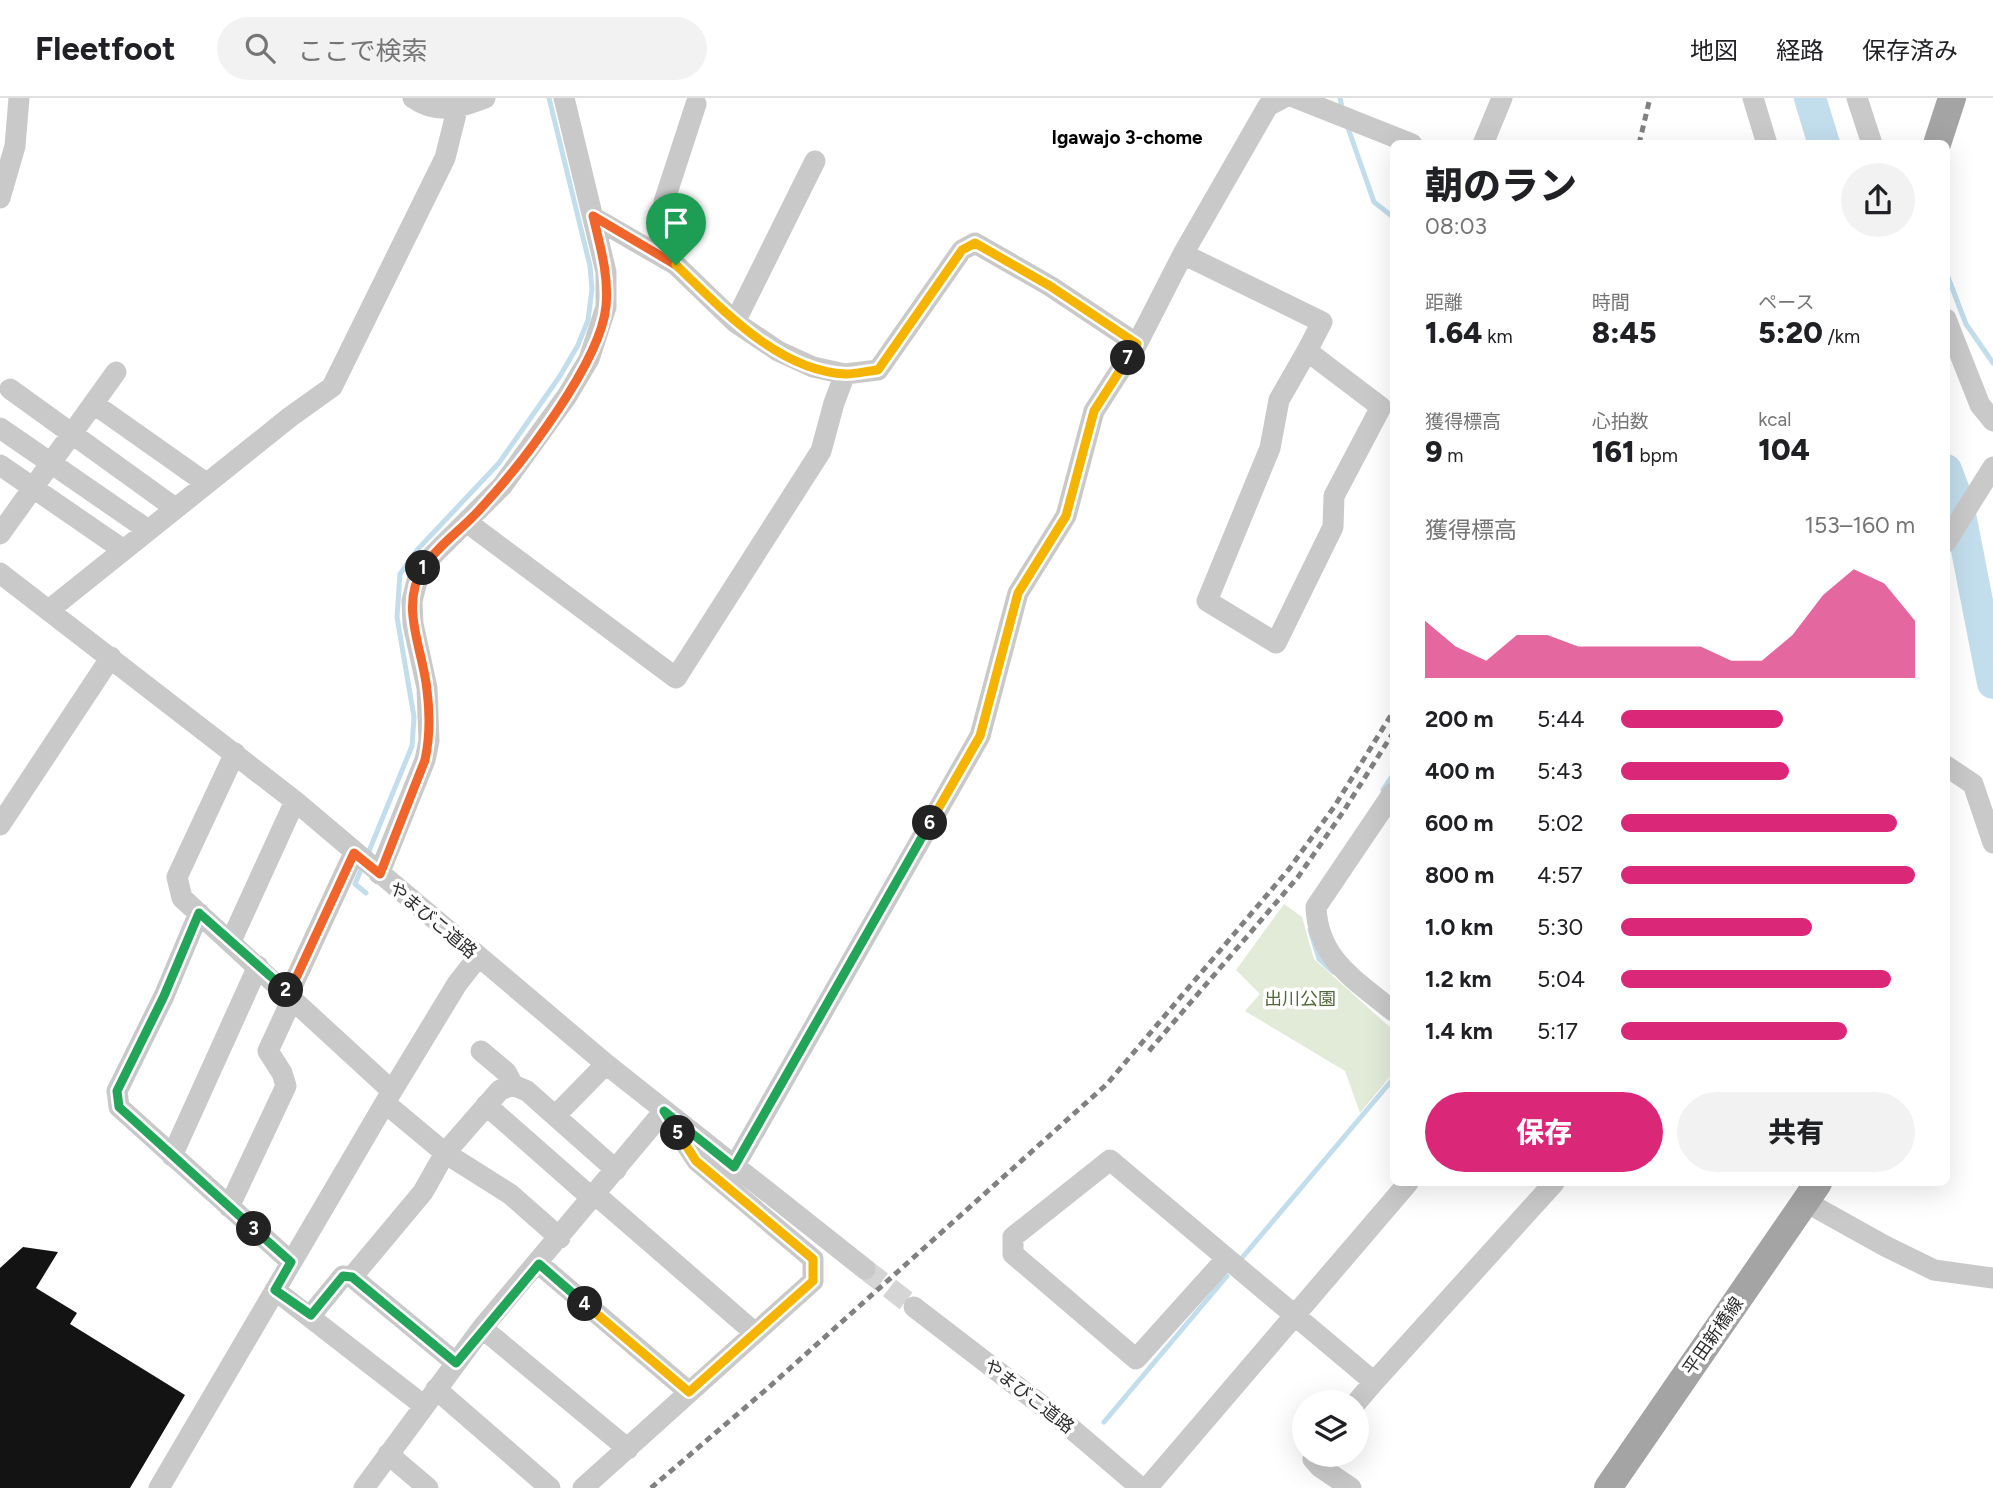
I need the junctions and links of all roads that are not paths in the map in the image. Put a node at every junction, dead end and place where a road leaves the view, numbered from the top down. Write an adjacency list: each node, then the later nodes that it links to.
1 (19, 98): 19 (street)
2 (413, 98): 12 (street)
3 (485, 98): 12 (street)
4 (564, 98): 20 (street)
5 (1283, 98): 22 (street)
6 (1296, 98): 13 (street)
7 (1502, 98): 14 (street)
8 (1753, 98): 15 (street)
9 (1857, 98): 16 (street)
10 (1951, 98): 17 (main road)
11 (696, 104): 21 (street)
12 (457, 110): 37 (street)
13 (1402, 140)
14 (1485, 140)
15 (1766, 140)
16 (1871, 140)
17 (1938, 140)
18 (815, 161): 23 (street)
19 (0, 198)
20 (593, 216): 21 (street); 40 (street)
21 (657, 254): 23 (street)
22 (1183, 254): 25 (street); 26 (street)
23 (735, 322): 28 (street)
24 (1950, 330): 31 (street)
25 (1137, 344): 28 (street); 71 (street)
26 (1307, 351): 26 (street)
27 (116, 372): 30 (street)
28 (845, 374): 40 (street)
29 (10, 389): 33 (street)
30 (93, 404): 33 (street); 37 (street)
31 (1993, 421)
32 (0, 428): 34 (street)
33 (72, 433): 34 (street); 39 (street)
34 (51, 462): 38 (street); 41 (street)
35 (0, 464): 38 (street)
36 (1993, 467): 43 (street)
37 (206, 483): 39 (street)
38 (34, 488): 42 (street); 44 (street)
39 (175, 508): 41 (street)
40 (468, 523): 55 (street)
41 (148, 530): 44 (street)
42 (0, 534)
43 (1950, 536)
44 (122, 549): 46 (street)
45 (0, 573): 46 (street, やまびこ道路)
46 (49, 610): 47 (street, やまびこ道路)
47 (111, 657): 48 (street, やまびこ道路); 52 (street)
48 (236, 753): 51 (street, やまびこ道路); 56 (street)
49 (1950, 769): 53 (street)
50 (1390, 797): 61 (street)
51 (295, 801): 54 (street, やまびこ道路); 57 (street)
52 (0, 825)
53 (1993, 843)
54 (355, 854): 55 (street, やまびこ道路); 60 (street)
55 (377, 872): 58 (street, やまびこ道路)
56 (199, 913): 57 (street); 70 (street)
57 (231, 941): 59 (street)
58 (478, 957): 63 (street, やまびこ道路); 65 (street)
59 (258, 965): 60 (street); 70 (street)
60 (290, 996): 65 (street); 77 (street)
61 (1390, 1008)
62 (481, 1051): 64 (street)
63 (606, 1064): 67 (street, やまびこ道路); 68 (street)
64 (513, 1085): 66 (street); 68 (street)
65 (389, 1097): 69 (street); 80 (street)
66 (486, 1105): 69 (street); 76 (street)
67 (664, 1111): 71 (street, やまびこ道路); 72 (street); 90 (street)
68 (555, 1116): 72 (street)
69 (445, 1153): 78 (street); 83 (street)
70 (172, 1156): 77 (street)
71 (734, 1167): 82 (street, やまびこ道路)
72 (616, 1170): 76 (street)
73 (1405, 1186): 88 (street)
74 (1551, 1186): 92 (street)
75 (1812, 1192): 84 (street); 107 (main road, 平田新橋線)
76 (594, 1197): 78 (street); 90 (street)
77 (229, 1207): 80 (street)
78 (560, 1238): 81 (street)
79 (1226, 1259): 79 (street); 88 (street)
80 (291, 1262): 85 (street)
81 (539, 1264): 89 (street); 94 (street)
82 (865, 1269)
83 (352, 1277): 87 (street); 91 (street)
84 (1993, 1278)
85 (275, 1290): 87 (street); 99 (street)
86 (914, 1307): 104 (street, やまびこ道路)
87 (311, 1315): 95 (street)
88 (1295, 1316): 92 (street); 105 (street)
89 (482, 1328): 91 (street); 96 (street)
90 (755, 1333): 94 (street)
91 (456, 1363): 95 (street)
92 (1374, 1382): 93 (street)
93 (1367, 1390)
94 (689, 1392): 96 (street)
95 (430, 1397): 97 (street); 102 (street)
96 (628, 1449): 103 (street)
97 (388, 1454): 100 (street); 101 (street)
98 (1320, 1467): 106 (street)
99 (159, 1488)
100 (363, 1488)
101 (428, 1488)
102 (550, 1488)
103 (583, 1488)
104 (1141, 1488)
105 (1147, 1488)
106 (1351, 1488)
107 (1608, 1488)

